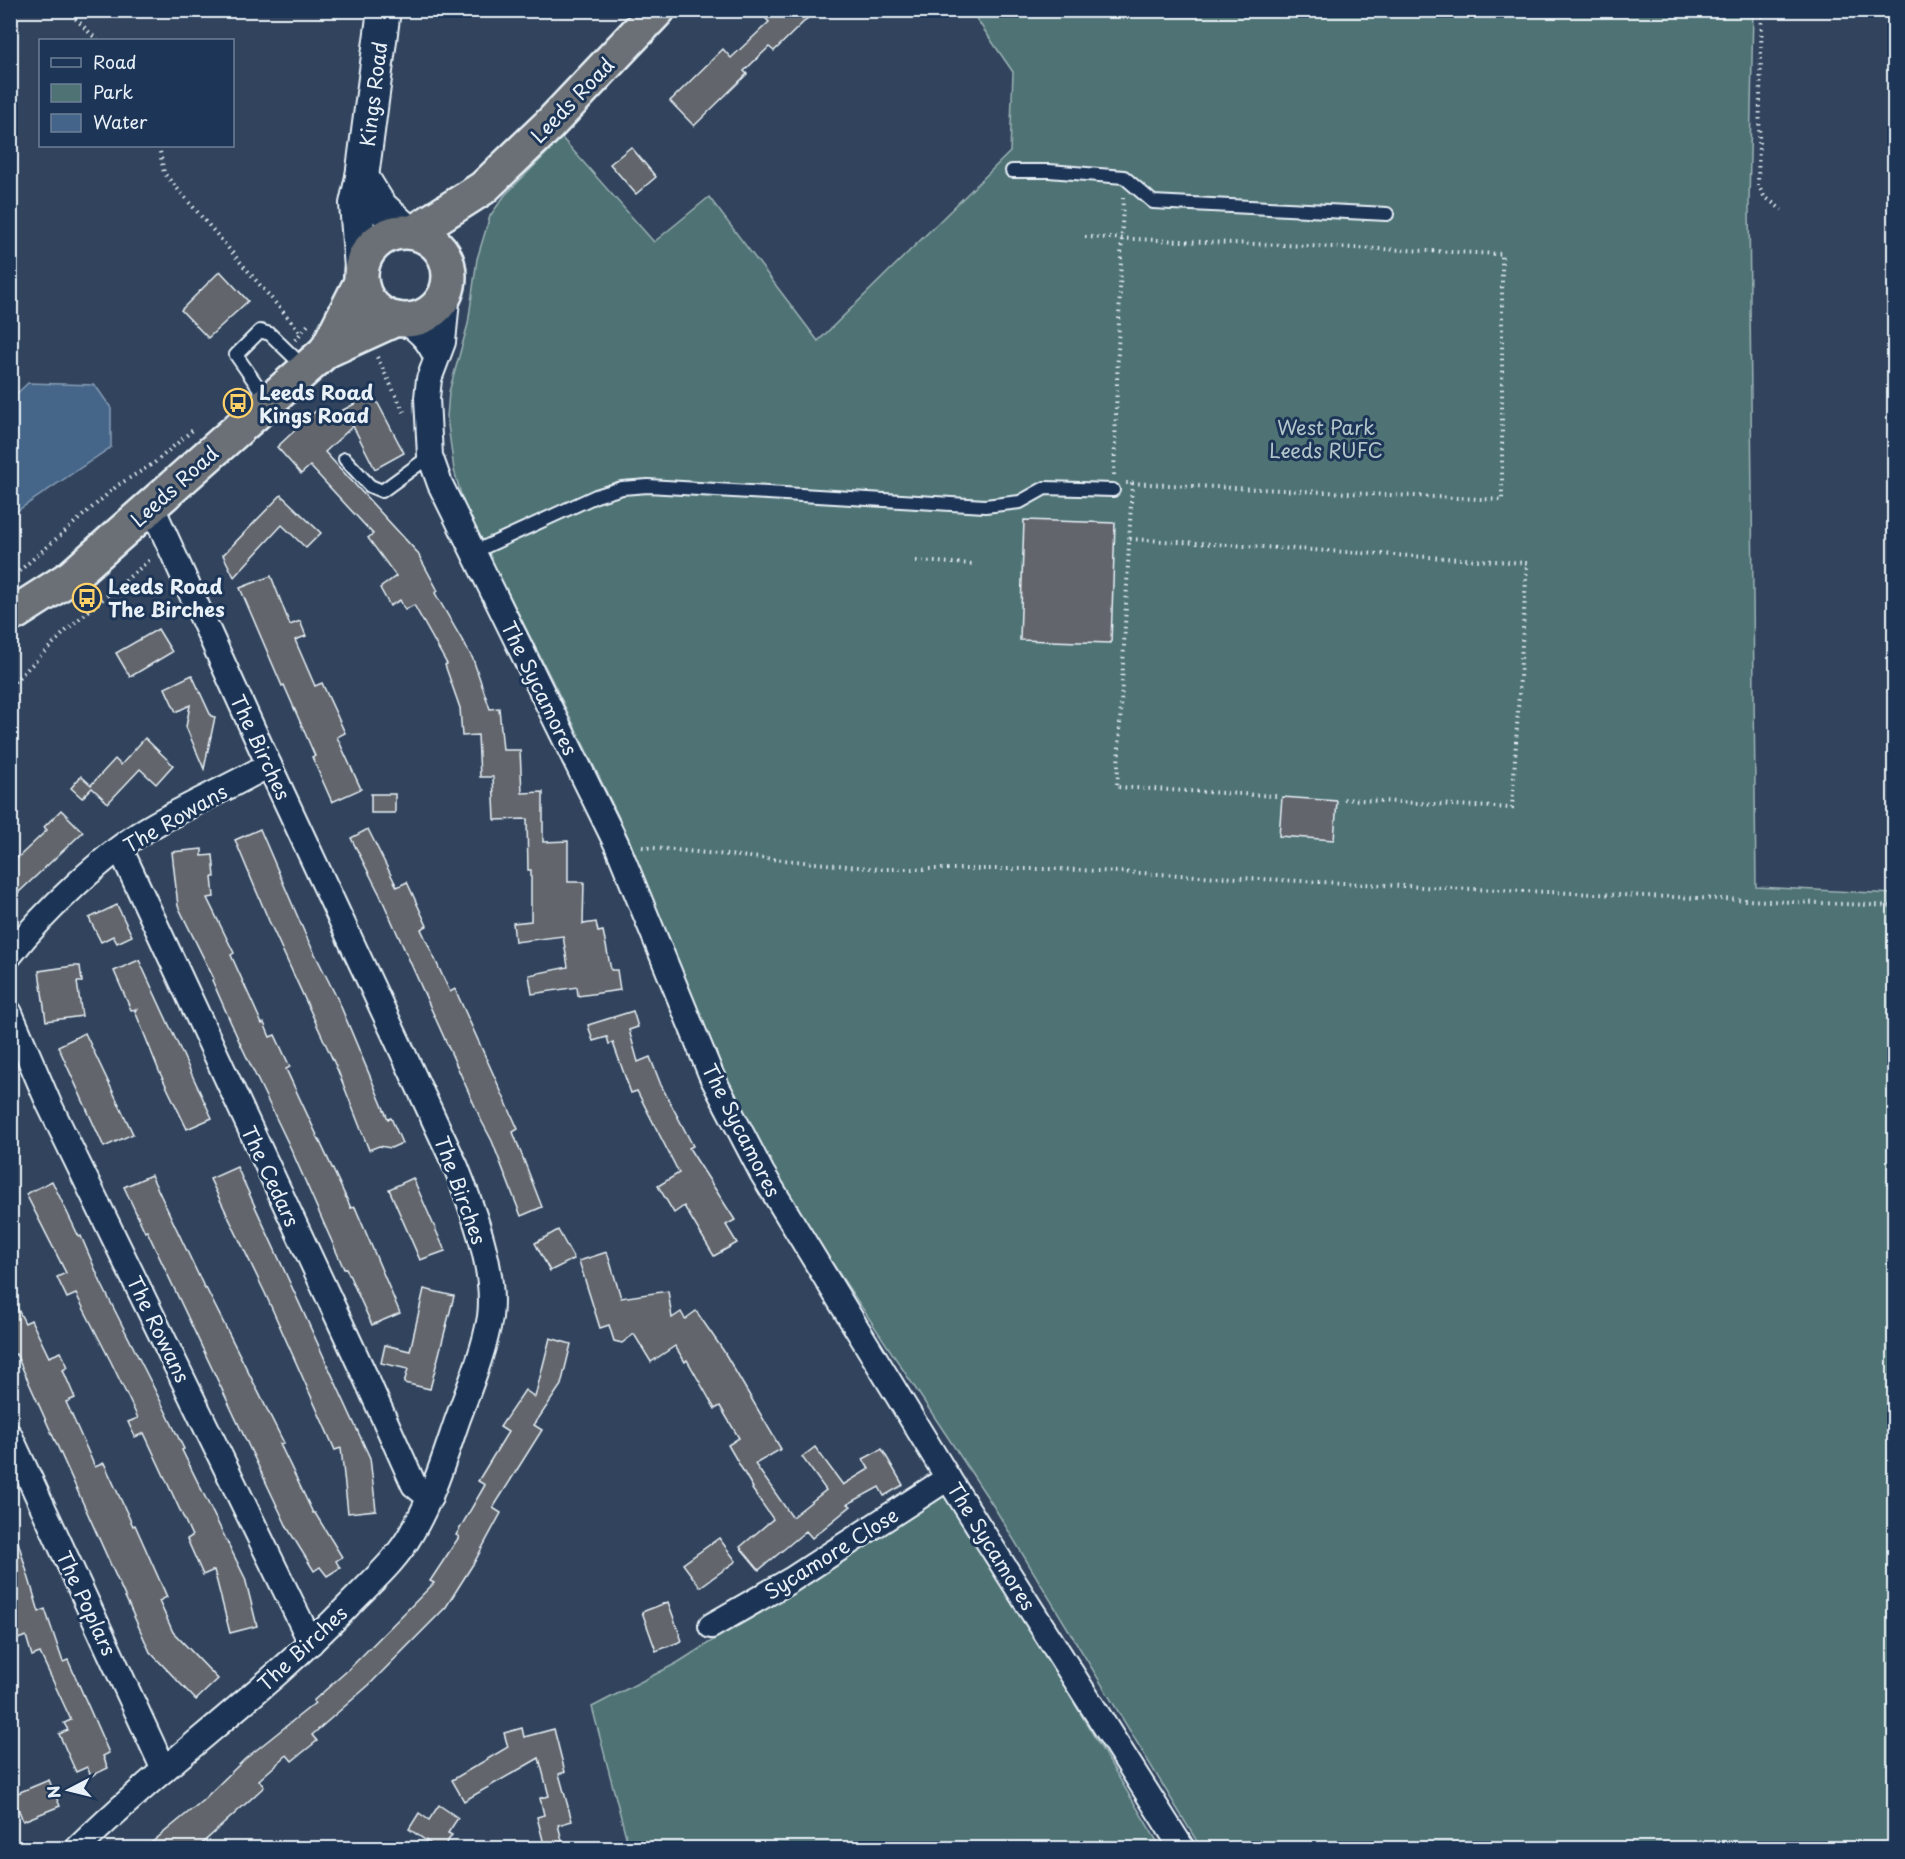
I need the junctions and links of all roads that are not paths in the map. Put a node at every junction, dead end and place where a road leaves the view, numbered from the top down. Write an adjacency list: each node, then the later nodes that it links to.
1 (384, 10): 4 (street, Kings Road)
2 (658, 10): 5 (highway, Leeds Road)
3 (1012, 171): 6 (lane)
4 (362, 177): 7 (street); 9 (street, Kings Road)
5 (483, 188): 7 (highway, Leeds Road); 8 (highway, Leeds Road)
6 (1387, 214)
7 (411, 232): 8 (highway); 9 (highway)
8 (445, 256): 10 (highway)
9 (361, 275): 11 (highway); 12 (highway, Leeds Road)
10 (448, 289): 11 (highway); 13 (street, The Sycamores)
11 (400, 320): 12 (highway, Leeds Road); 13 (street)
12 (308, 352): 14 (highway, Leeds Road); 14 (lane)
13 (436, 357): 15 (street, The Sycamores)
14 (268, 402): 18 (highway, Leeds Road)
15 (430, 456): 16 (lane); 19 (street, The Sycamores)
16 (345, 459)
17 (1114, 486): 19 (lane)
18 (152, 507): 20 (highway, Leeds Road); 21 (street, The Birches)
19 (474, 552): 26 (street, The Sycamores)
20 (12, 618)
21 (269, 765): 22 (street, The Rowans); 27 (street, The Birches)
22 (120, 848): 23 (street, The Rowans); 27 (street, The Cedars)
23 (10, 955)
24 (10, 1014): 29 (street, The Rowans)
25 (10, 1436): 30 (street, The Poplars)
26 (948, 1478): 28 (street, Sycamore Close); 32 (street, The Sycamores)
27 (430, 1498): 29 (street, The Birches)
28 (711, 1626)
29 (311, 1643): 30 (street, The Birches)
30 (164, 1770): 31 (street, The Birches)
31 (78, 1848)
32 (1182, 1848)

